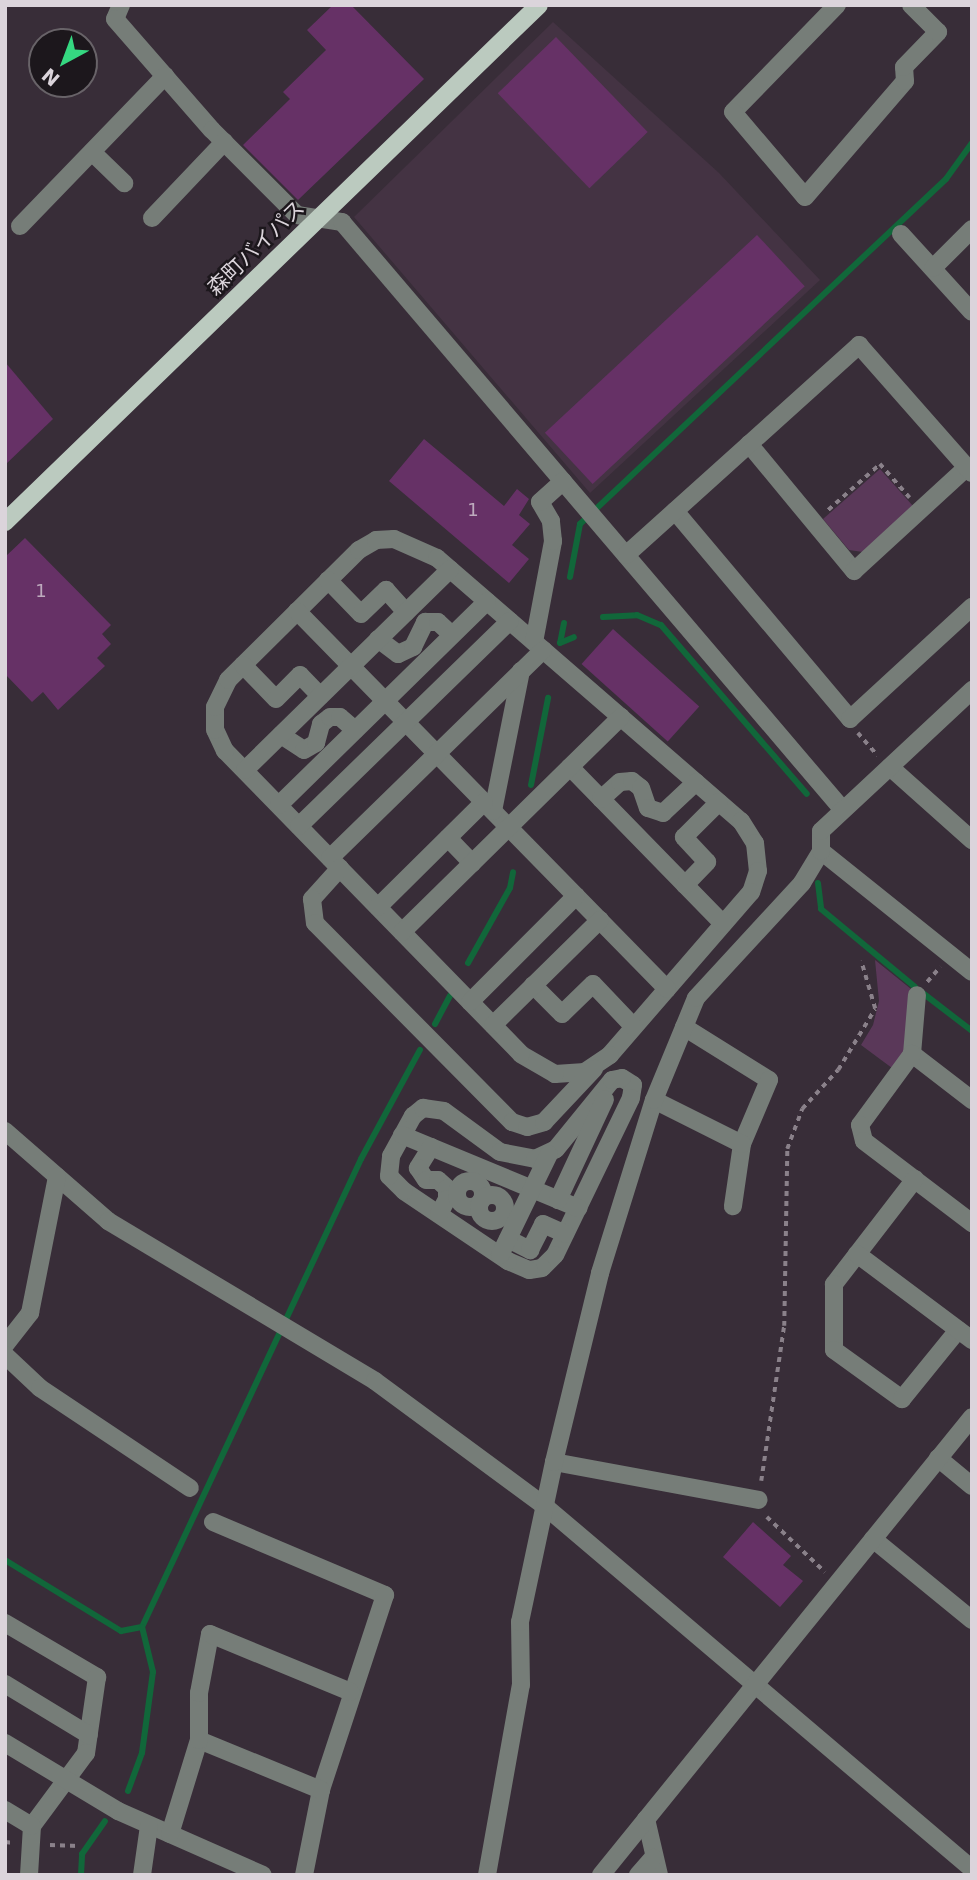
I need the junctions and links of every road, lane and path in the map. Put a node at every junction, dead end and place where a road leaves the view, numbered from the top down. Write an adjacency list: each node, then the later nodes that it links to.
1 (121, 5): 5 (street)
2 (539, 5): 10 (main road, 森町バイパス)
3 (837, 5): 4 (street)
4 (911, 5)
5 (165, 76): 6 (street); 7 (street)
6 (224, 142): 9 (street); 10 (street)
7 (92, 152): 8 (street); 11 (street)
8 (124, 183)
9 (152, 218)
10 (318, 219): 18 (street); 21 (main road, 森町バイパス)
11 (20, 226)
12 (972, 229): 14 (street)
13 (901, 234): 14 (street)
14 (933, 268): 15 (street)
15 (972, 312)
16 (749, 444): 17 (street); 20 (street); 22 (street)
17 (970, 470): 19 (street)
18 (563, 481): 23 (street); 33 (street)
19 (920, 510): 22 (path); 22 (street)
20 (675, 511): 23 (street); 41 (street)
21 (5, 522)
22 (814, 522)
23 (626, 555): 54 (street)
24 (450, 569): 25 (street); 26 (street); 28 (street)
25 (328, 580): 27 (street); 28 (street)
26 (487, 601): 30 (street); 31 (street)
27 (297, 611): 34 (street); 35 (street)
28 (406, 612): 32 (street)
29 (969, 615): 41 (street)
30 (510, 621): 33 (street); 42 (street)
31 (452, 635): 32 (street); 39 (street)
32 (379, 639): 35 (street)
33 (539, 646): 36 (street); 40 (street)
34 (243, 665): 38 (street); 48 (street)
35 (351, 666): 38 (street); 39 (street)
36 (521, 671): 45 (street); 53 (street)
37 (970, 694): 47 (street)
38 (320, 696): 44 (street)
39 (385, 701): 42 (street); 43 (street)
40 (621, 717): 46 (street); 49 (street)
41 (850, 719): 47 (path)
42 (406, 722): 45 (street); 55 (street)
43 (355, 730): 44 (street); 52 (street)
44 (281, 735): 48 (street)
45 (437, 754): 53 (street); 60 (street)
46 (570, 767): 50 (street); 56 (street)
47 (890, 767): 54 (street); 58 (street)
48 (245, 770): 52 (street)
49 (696, 782): 50 (street); 51 (street)
50 (601, 799): 62 (street)
51 (719, 802): 62 (street); 66 (street)
52 (279, 805): 55 (street)
53 (488, 806): 56 (street); 57 (street)
54 (843, 810): 59 (street)
55 (299, 827): 60 (street)
56 (509, 827): 61 (street); 63 (street)
57 (448, 838): 61 (street); 64 (street)
58 (972, 840)
59 (821, 851): 68 (street); 77 (street)
60 (335, 863): 64 (street); 79 (street)
61 (472, 863): 67 (street)
62 (685, 885): 66 (street)
63 (576, 897): 65 (street); 74 (street)
64 (378, 907): 67 (street)
65 (600, 920): 71 (street); 72 (street)
66 (723, 924): 72 (street)
67 (402, 932): 74 (street)
68 (950, 954): 70 (street); 73 (path)
69 (861, 961): 108 (path)
70 (972, 972)
71 (533, 985): 75 (street); 76 (street)
72 (667, 989): 76 (street)
73 (917, 995): 78 (street)
74 (470, 1002): 75 (street)
75 (493, 1025): 79 (street)
76 (634, 1027): 79 (street)
77 (684, 1027): 81 (street); 85 (street)
78 (912, 1054): 82 (street); 89 (street)
79 (594, 1069)
80 (615, 1079): 87 (street); 91 (street); 93 (street)
81 (654, 1100): 85 (street); 105 (street)
82 (972, 1100)
83 (5, 1131): 88 (street)
84 (401, 1138): 86 (street); 87 (street); 94 (street)
85 (743, 1144): 92 (street)
86 (431, 1147): 90 (street); 94 (street)
87 (549, 1154): 90 (street)
88 (57, 1177): 101 (street); 109 (street)
89 (915, 1179): 95 (street); 99 (street)
90 (532, 1189): 91 (street); 98 (street)
91 (558, 1200): 93 (street)
92 (733, 1206)
93 (578, 1208): 96 (street)
94 (445, 1219): 97 (street); 97 (street)
95 (972, 1223)
96 (565, 1234): 98 (street); 98 (street)
97 (473, 1237): 98 (street)
98 (504, 1247)
99 (858, 1254): 100 (street); 100 (street)
100 (965, 1335)
101 (5, 1345)
102 (5, 1356): 107 (street)
103 (972, 1417): 104 (street)
104 (938, 1458): 106 (street); 111 (street)
105 (554, 1462): 108 (street); 109 (street)
106 (972, 1486)
107 (190, 1488)
108 (759, 1500): 112 (path)
109 (547, 1508): 116 (street); 134 (street)
110 (213, 1522): 117 (street)
111 (873, 1539): 112 (street); 113 (street)
112 (837, 1583): 116 (street)
113 (972, 1620)
114 (5, 1623): 118 (street)
115 (5, 1684): 118 (street)
116 (753, 1686): 124 (street); 129 (street)
117 (351, 1692): 119 (street); 122 (street)
118 (89, 1735): 121 (street)
119 (199, 1740): 122 (street); 127 (street)
120 (5, 1743): 121 (street)
121 (69, 1781): 125 (street); 126 (street)
122 (321, 1790): 133 (street)
123 (5, 1810): 125 (street)
124 (646, 1819): 128 (street); 135 (street)
125 (32, 1826): 130 (street)
126 (149, 1826): 127 (street); 131 (street)
127 (170, 1834): 132 (street)
128 (656, 1867): 136 (street)
129 (972, 1869)
130 (29, 1875)
131 (142, 1875)
132 (262, 1875)
133 (304, 1875)
134 (487, 1875)
135 (601, 1875)
136 (638, 1875)

